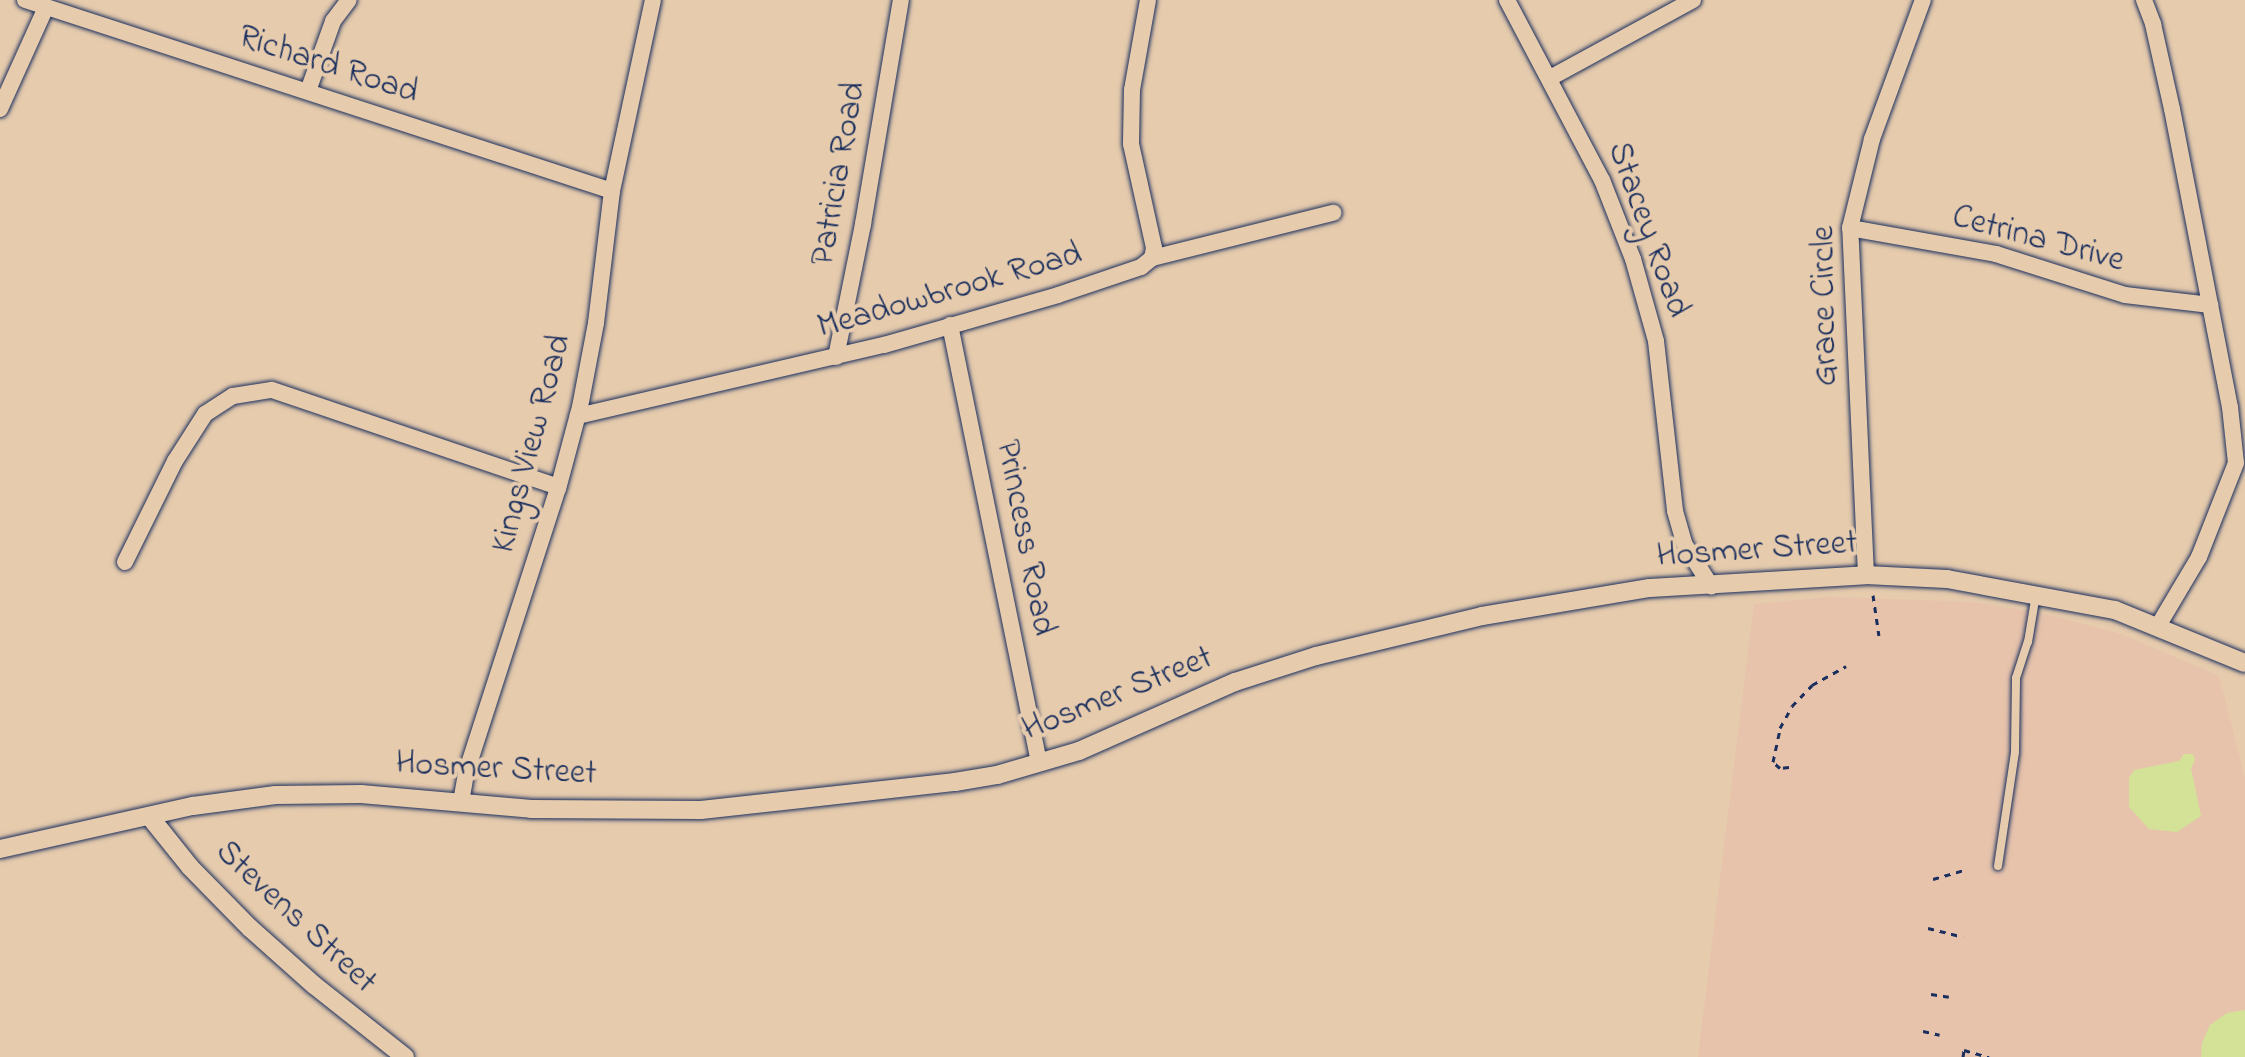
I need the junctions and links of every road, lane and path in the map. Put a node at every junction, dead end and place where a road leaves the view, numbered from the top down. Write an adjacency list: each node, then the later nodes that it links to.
1 (25, 0): 10 (street, Richard Road)
2 (349, 0): 12 (street)
3 (653, 0): 14 (street, Kings View Road)
4 (901, 0): 20 (street, Patricia Road)
5 (1148, 0): 17 (street)
6 (1507, 0): 11 (street, Stacey Road)
7 (1693, 0): 11 (street)
8 (1923, 0): 16 (street, Grace Circle)
9 (2144, 0): 18 (street)
10 (46, 7): 12 (street, Richard Road); 13 (street)
11 (1550, 78): 25 (street, Stacey Road)
12 (308, 91): 14 (street, Richard Road)
13 (0, 109)
14 (612, 191): 21 (street, Kings View Road)
15 (1333, 213): 17 (street, Meadowbrook Road)
16 (1850, 228): 18 (street, Cetrina Drive); 24 (street, Grace Circle)
17 (1152, 258): 19 (street, Meadowbrook Road)
18 (2210, 305): 28 (street)
19 (950, 325): 20 (street, Meadowbrook Road); 32 (street, Princess Road)
20 (836, 357): 21 (street, Meadowbrook Road)
21 (578, 416): 22 (street, Kings View Road)
22 (558, 487): 23 (street); 34 (street, Kings View Road)
23 (125, 562)
24 (1866, 575): 25 (street, Hosmer Street); 26 (street, Hosmer Street)
25 (1711, 586): 32 (street, Hosmer Street)
26 (2037, 593): 28 (street, Hosmer Street); 37 (lane)
27 (1873, 595): 29 (path)
28 (2158, 626): 30 (street, Hosmer Street)
29 (1879, 636)
30 (2245, 663)
31 (1846, 666): 33 (path)
32 (1039, 763): 34 (street, Hosmer Street)
33 (1789, 767)
34 (461, 802): 35 (street, Hosmer Street)
35 (150, 817): 36 (street, Hosmer Street); 46 (street, Stevens Street)
36 (0, 849)
37 (1998, 866)
38 (1964, 870): 39 (path)
39 (1933, 879)
40 (1928, 928): 41 (path)
41 (1963, 937)
42 (1931, 994): 43 (path)
43 (1949, 997)
44 (1923, 1031): 45 (path)
45 (1940, 1035)
46 (405, 1057)
47 (1963, 1057): 48 (path)
48 (1989, 1057)

